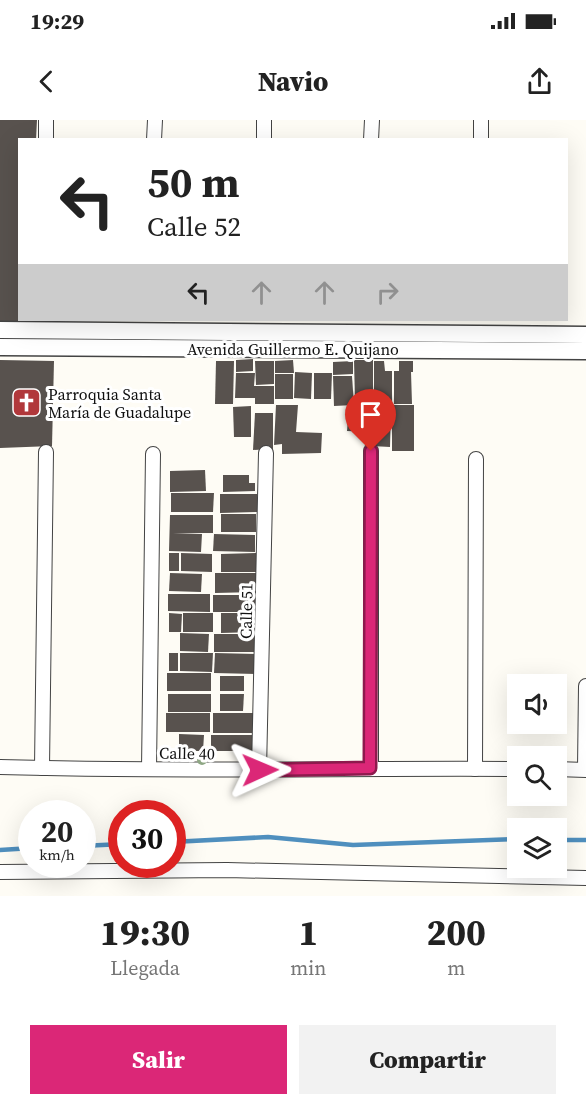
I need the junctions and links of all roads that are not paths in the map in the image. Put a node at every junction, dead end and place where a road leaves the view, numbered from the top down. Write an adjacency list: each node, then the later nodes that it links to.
1 (46, 120): 6 (street)
2 (155, 120): 7 (street)
3 (264, 120): 8 (street)
4 (372, 120): 9 (street)
5 (481, 120): 10 (street)
6 (46, 138)
7 (154, 138)
8 (264, 138)
9 (371, 138)
10 (481, 138)
11 (0, 330): 12 (street, Avenida Guillermo E. Quijano)
12 (98, 331): 14 (street, Avenida Guillermo E. Quijano); 16 (street)
13 (586, 335): 14 (street, Avenida Guillermo E. Quijano)
14 (352, 341): 16 (street, Avenida Guillermo E. Quijano); 17 (street, Avenida Guillermo E. Quijano)
15 (0, 347): 16 (street, Avenida Guillermo E. Quijano)
16 (97, 348)
17 (586, 351)
18 (371, 451): 26 (street)
19 (46, 452): 25 (street)
20 (266, 453): 31 (street, Calle 51)
21 (153, 454): 27 (street)
22 (476, 459): 28 (street)
23 (586, 686): 32 (street)
24 (0, 766): 25 (street, Calle 40)
25 (42, 768): 27 (street, Calle 40)
26 (370, 768): 28 (street, Calle 40); 31 (street, Calle 40)
27 (149, 769): 31 (street, Calle 40)
28 (475, 769): 29 (street, Calle 40)
29 (507, 769)
30 (567, 769): 32 (street)
31 (260, 770)
32 (586, 770)
33 (0, 872): 34 (street)
34 (586, 878)

